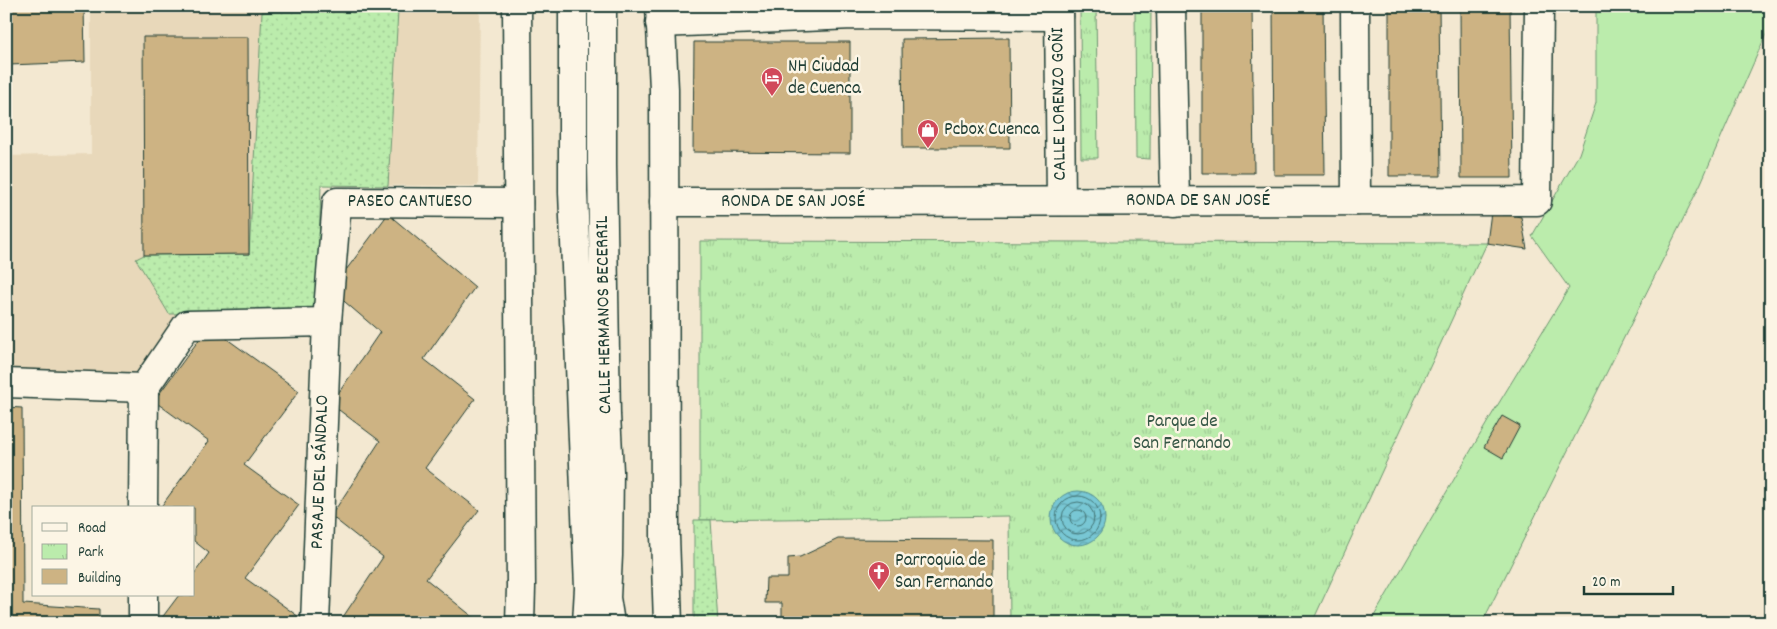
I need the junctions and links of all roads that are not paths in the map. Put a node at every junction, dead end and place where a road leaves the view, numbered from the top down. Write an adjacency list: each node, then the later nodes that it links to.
1 (517, 6): 14 (street)
2 (573, 6): 23 (street, CALLE HERMANOS BECERRIL)
3 (602, 6): 24 (street, CALLE HERMANOS BECERRIL)
4 (1171, 6): 13 (street)
5 (1355, 6): 11 (street)
6 (1539, 6): 11 (street, RONDA DE SAN JOSÉ)
7 (853, 10): 8 (street); 9 (street)
8 (1059, 11): 10 (street, CALLE LORENZO GOÑI)
9 (660, 14): 12 (street)
10 (1062, 201): 12 (street, RONDA DE SAN JOSÉ); 13 (street, RONDA DE SAN JOSÉ)
11 (1356, 201): 13 (street, RONDA DE SAN JOSÉ)
12 (664, 202): 25 (street)
13 (1175, 202)
14 (518, 203): 15 (street, PASEO CANTUESO); 22 (street)
15 (326, 322): 17 (street); 21 (street, PASAJE DEL SÁNDALO)
16 (6, 383): 17 (street)
17 (144, 388): 18 (street)
18 (144, 506)
19 (143, 596): 20 (street)
20 (143, 623)
21 (315, 623)
22 (520, 623)
23 (587, 623)
24 (610, 623)
25 (668, 623)

